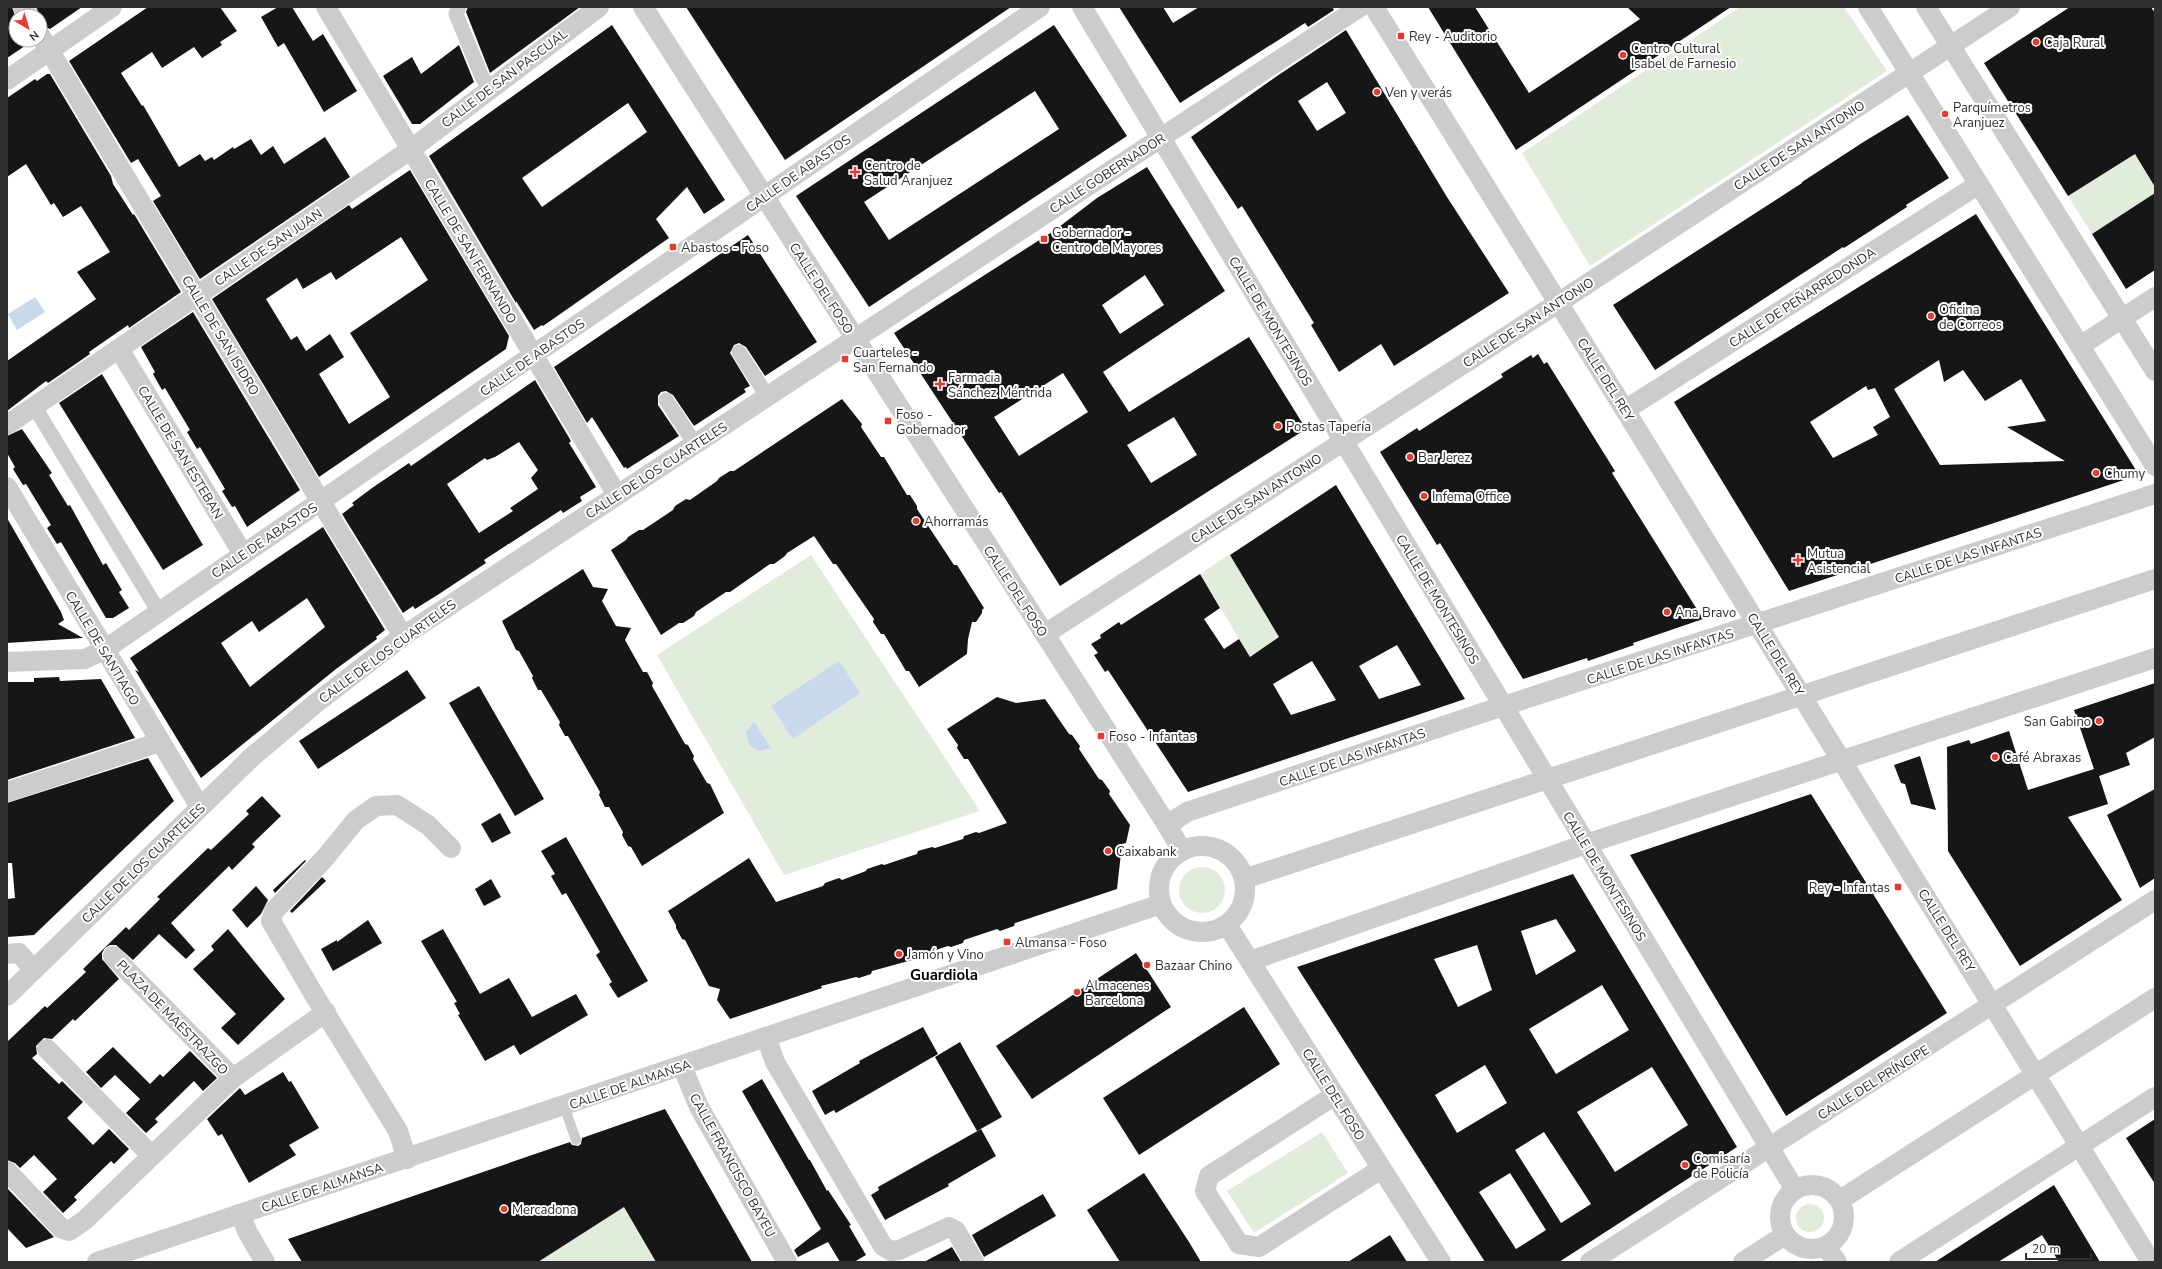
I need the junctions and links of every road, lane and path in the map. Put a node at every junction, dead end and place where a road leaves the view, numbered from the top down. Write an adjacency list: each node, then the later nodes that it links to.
1 (112, 7): 13 (street)
2 (326, 7): 21 (street, CALLE DE SAN FERNANDO)
3 (459, 7): 19 (street)
4 (599, 7): 19 (street, CALLE DE SAN PASCUAL)
5 (643, 7): 23 (street, CALLE DEL FOSO)
6 (1040, 7): 23 (street, CALLE DE ABASTOS)
7 (1082, 7): 20 (street, CALLE DE MONTESINOS)
8 (1360, 7): 20 (street, CALLE GOBERNADOR)
9 (1374, 7): 26 (street, CALLE DEL REY)
10 (1868, 7): 17 (street)
11 (1926, 7): 14 (street)
12 (2010, 7): 14 (street, CALLE DE SAN ANTONIO)
13 (48, 41)
14 (1950, 46): 17 (street, CALLE DE SAN ANTONIO); 27 (street)
15 (40, 48): 18 (street)
16 (48, 48): 24 (street, CALLE DE SAN ISIDRO)
17 (1909, 73): 22 (street); 26 (street, CALLE DE SAN ANTONIO)
18 (7, 80)
19 (490, 89): 21 (street, CALLE DE SAN PASCUAL)
20 (1161, 138): 28 (street, CALLE GOBERNADOR); 39 (street, CALLE DE MONTESINOS)
21 (410, 150): 24 (street, CALLE DE SAN JUAN); 32 (street, CALLE DE SAN FERNANDO)
22 (1979, 184): 29 (street); 37 (street, CALLE DE PEÑARREDONDA)
23 (764, 197): 28 (street, CALLE DEL FOSO); 32 (street, CALLE DE ABASTOS)
24 (197, 296): 30 (street, CALLE DE SAN JUAN); 45 (street, CALLE DE SAN ISIDRO)
25 (2155, 297): 27 (street)
26 (1558, 303): 37 (street, CALLE DEL REY); 39 (street, CALLE DE SAN ANTONIO)
27 (2122, 319): 29 (street); 33 (street)
28 (855, 338): 34 (street, CALLE DE LOS CUARTELES); 50 (street, CALLE DEL FOSO)
29 (2080, 346): 41 (street)
30 (118, 349): 36 (street, CALLE DE SAN JUAN); 46 (street, CALLE DE SAN ESTEBAN)
31 (738, 352): 34 (street)
32 (534, 356): 44 (street, CALLE DE SAN FERNANDO); 45 (street, CALLE DE ABASTOS)
33 (2155, 371)
34 (767, 396): 40 (street, CALLE DE LOS CUARTELES)
35 (666, 400): 40 (street)
36 (34, 406): 38 (street, CALLE DE SAN JUAN); 48 (street)
37 (1625, 410): 49 (street, CALLE DEL REY)
38 (7, 425)
39 (1344, 441): 50 (street, CALLE DE SAN ANTONIO); 56 (street, CALLE DE MONTESINOS)
40 (695, 444): 44 (street, CALLE DE LOS CUARTELES)
41 (2155, 466)
42 (7, 487): 52 (street, CALLE DE SANTIAGO)
43 (2155, 494): 49 (street, CALLE DE LAS INFANTAS)
44 (617, 495): 51 (street, CALLE DE LOS CUARTELES)
45 (321, 502): 46 (street, CALLE DE ABASTOS); 51 (street, CALLE DE SAN ISIDRO)
46 (243, 554): 48 (street, CALLE DE ABASTOS)
47 (2155, 579): 55 (street)
48 (159, 612): 52 (street, CALLE DE ABASTOS)
49 (1757, 624): 55 (street, CALLE DEL REY); 56 (street, CALLE DE LAS INFANTAS)
50 (1044, 634): 62 (street, CALLE DEL FOSO)
51 (403, 636): 61 (street, CALLE DE LOS CUARTELES)
52 (104, 650): 54 (street, CALLE DE ABASTOS); 57 (street, CALLE DE SANTIAGO)
53 (2155, 658): 58 (street)
54 (7, 662)
55 (1801, 694): 58 (street, CALLE DEL REY); 59 (street)
56 (1503, 706): 59 (street, CALLE DE MONTESINOS); 62 (street, CALLE DE LAS INFANTAS)
57 (160, 742): 60 (street); 61 (street, CALLE DE SANTIAGO)
58 (1842, 761): 63 (street); 76 (street, CALLE DEL REY)
59 (1547, 780): 63 (street, CALLE DE MONTESINOS); 66 (street)
60 (7, 792)
61 (200, 807): 73 (street, CALLE DE LOS CUARTELES)
62 (1167, 825): 65 (street, CALLE DEL FOSO)
63 (1586, 844): 72 (street); 88 (street, CALLE DE MONTESINOS)
64 (451, 848): 77 (street)
65 (1182, 851): 66 (street); 68 (street)
66 (1244, 879): 69 (street)
67 (2155, 900): 76 (street, CALLE DEL PRÍNCIPE)
68 (1161, 904): 69 (street); 78 (street, CALLE DE ALMANSA)
69 (1227, 925): 72 (street, CALLE DEL FOSO)
70 (7, 954): 73 (street)
71 (112, 956): 82 (street, PLAZA DE MAESTRAZGO)
72 (1250, 961): 83 (street, CALLE DEL FOSO)
73 (34, 970): 74 (street, CALLE DE LOS CUARTELES)
74 (7, 996)
75 (2155, 998): 81 (street)
76 (1993, 1006): 81 (street, CALLE DEL REY); 88 (street, CALLE DEL PRÍNCIPE)
77 (326, 1012): 82 (street, PLAZA DE MAESTRAZGO); 90 (street)
78 (766, 1038): 80 (street, CALLE DE ALMANSA); 101 (street)
79 (48, 1049): 89 (street)
80 (682, 1066): 85 (street, CALLE DE ALMANSA); 100 (street, CALLE FRANCISCO BAYEU)
81 (2035, 1075): 87 (street, CALLE DEL REY); 94 (street)
82 (233, 1078): 89 (street, PLAZA DE MAESTRAZGO)
83 (1335, 1095): 91 (street, CALLE DEL FOSO); 91 (street)
84 (2155, 1097): 87 (street)
85 (564, 1106): 86 (lane); 90 (street, CALLE DE ALMANSA)
86 (576, 1140)
87 (2079, 1146): 105 (street); 106 (street, CALLE DEL REY)
88 (1769, 1148): 93 (street, CALLE DE MONTESINOS); 103 (street, CALLE DEL PRÍNCIPE)
89 (151, 1155): 92 (street, PLAZA DE MAESTRAZGO)
90 (407, 1158): 95 (street, CALLE DE ALMANSA)
91 (1381, 1169): 102 (street, CALLE DEL FOSO)
92 (7, 1171)
93 (1794, 1190): 94 (street); 96 (street)
94 (1840, 1200): 97 (street)
95 (240, 1214): 98 (street, CALLE DE ALMANSA); 99 (street)
96 (1785, 1235): 97 (street); 104 (street)
97 (1831, 1254)
98 (97, 1262)
99 (265, 1262)
100 (787, 1262)
101 (974, 1262)
102 (1441, 1262)
103 (1590, 1262)
104 (1743, 1262)
105 (1899, 1262)
106 (2151, 1262)

